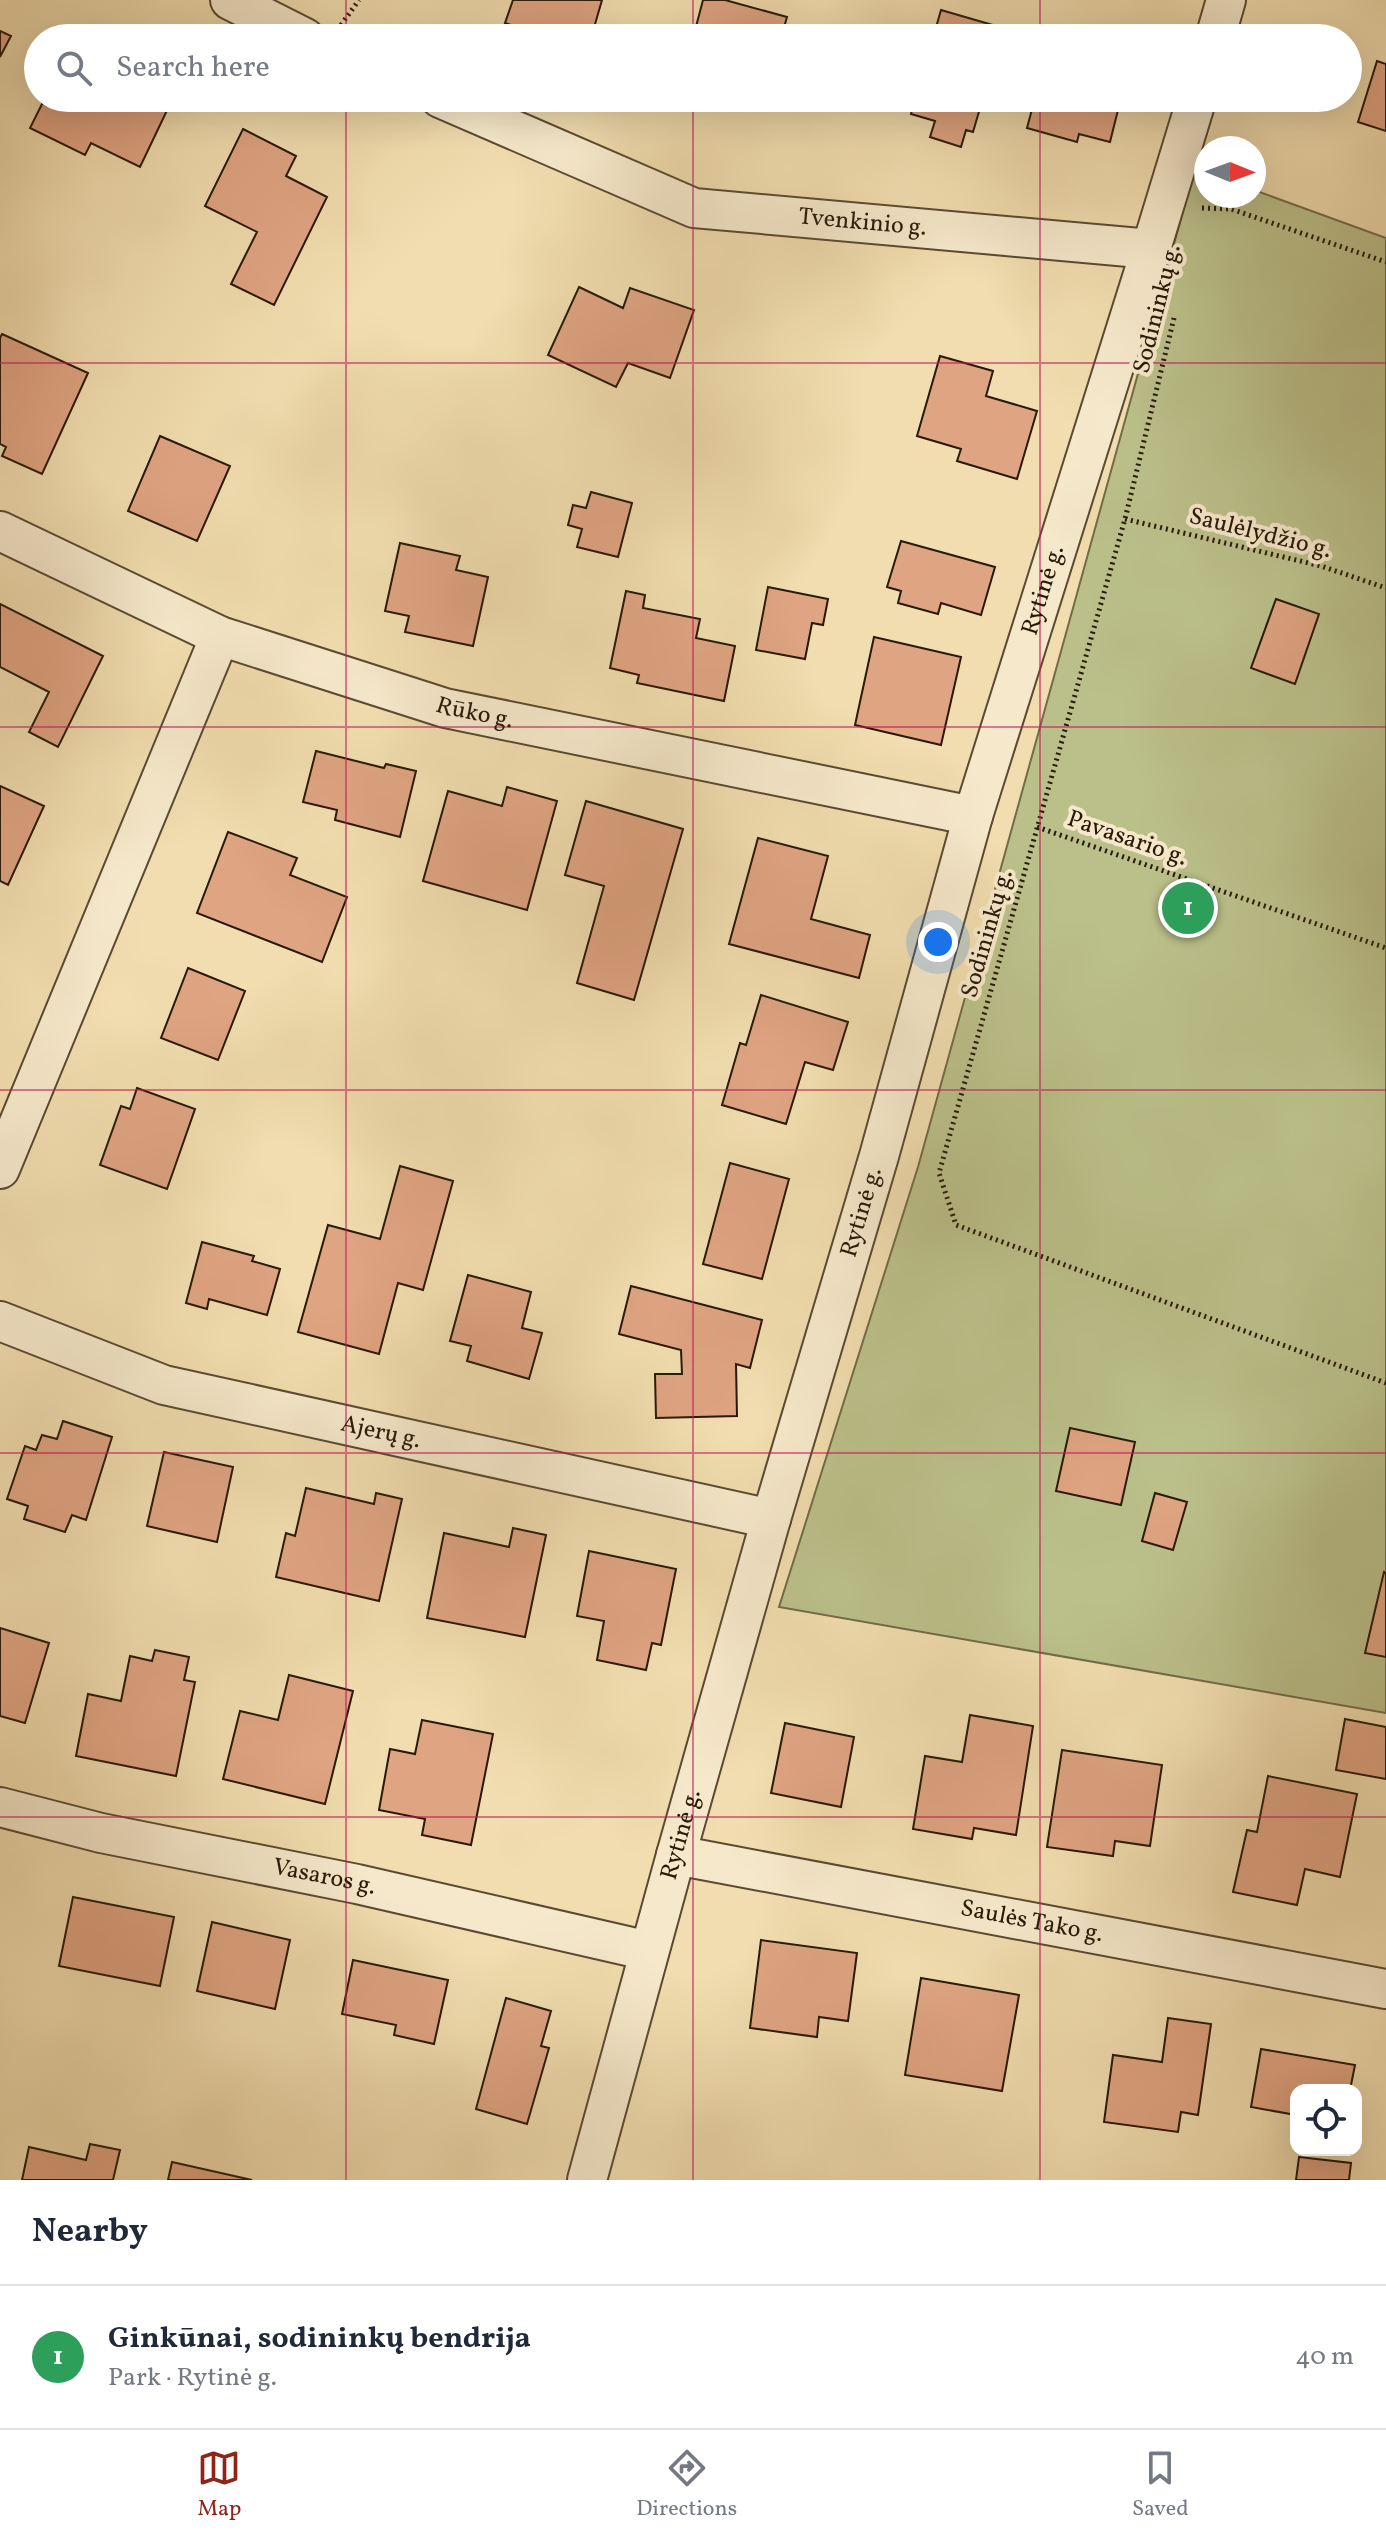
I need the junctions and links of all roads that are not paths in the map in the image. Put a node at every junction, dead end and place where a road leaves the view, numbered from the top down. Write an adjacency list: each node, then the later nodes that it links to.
1 (230, 0): 3 (street)
2 (1226, 0): 4 (street)
3 (277, 24)
4 (1219, 24)
5 (472, 112): 7 (street, Tvenkinio g.)
6 (1193, 112): 7 (street)
7 (1151, 249): 10 (street, Rytinė g.)
8 (0, 531): 9 (street, Rūko g.)
9 (220, 636): 10 (street, Rūko g.); 11 (street)
10 (973, 816): 13 (street, Rytinė g.)
11 (0, 1169)
12 (0, 1321): 13 (street, Ajerų g.)
13 (771, 1519): 15 (street, Rytinė g.)
14 (0, 1807): 16 (street, Vasaros g.)
15 (676, 1855): 16 (street, Rytinė g.); 17 (street, Saulės Tako g.)
16 (649, 1951): 18 (street, Rytinė g.)
17 (1386, 1989)
18 (587, 2180)

